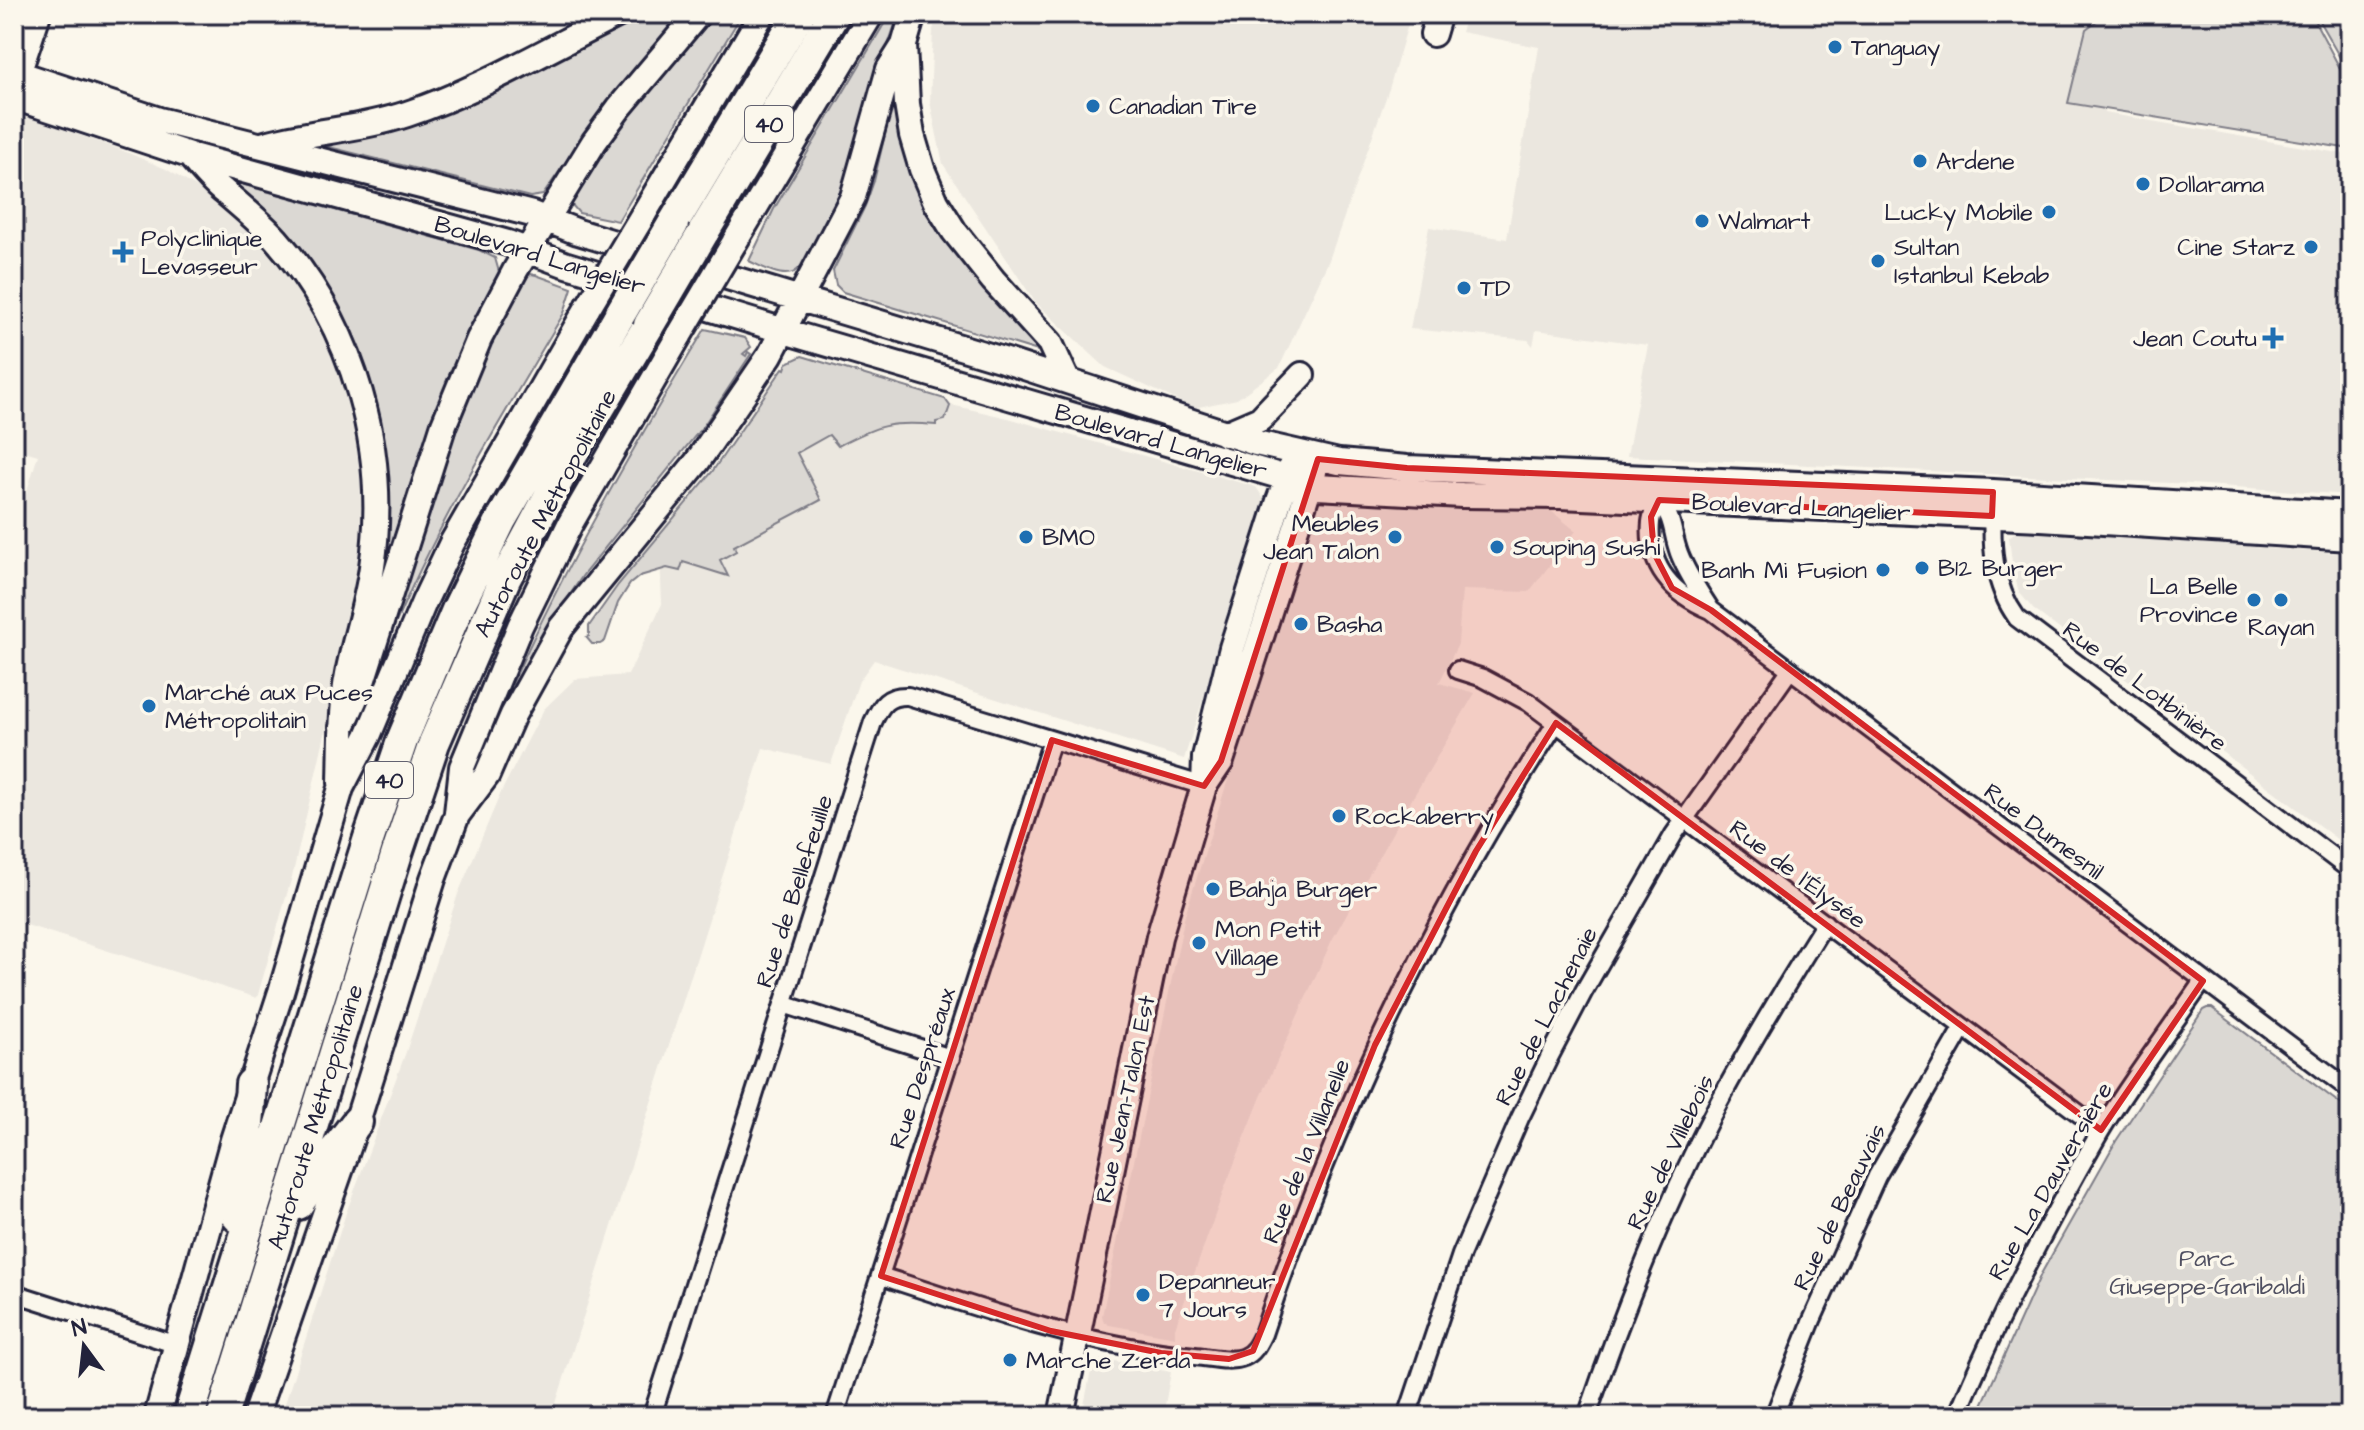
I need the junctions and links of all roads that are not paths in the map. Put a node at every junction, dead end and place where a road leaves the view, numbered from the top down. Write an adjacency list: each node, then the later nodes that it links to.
1 (38, 14): 10 (main road)
2 (619, 14): 11 (main road)
3 (698, 14): 13 (main road)
4 (762, 14): 33 (main road, bridge)
5 (799, 14): 47 (highway, Autoroute Métropolitaine / 40, bridge)
6 (834, 14): 46 (highway, Autoroute Métropolitaine / 40, bridge)
7 (871, 14): 34 (main road, bridge)
8 (913, 14): 9 (main road)
9 (904, 45): 15 (main road); 18 (main road)
10 (15, 82): 11 (main road, Boulevard Langelier); 12 (main road, Boulevard Langelier)
11 (260, 145): 13 (main road, Boulevard Langelier)
12 (189, 155): 14 (main road, Boulevard Langelier); 30 (main road)
13 (546, 221): 14 (main road); 15 (main road, Boulevard Langelier)
14 (528, 250): 16 (main road, Boulevard Langelier); 30 (main road)
15 (800, 298): 16 (main road); 18 (main road, Boulevard Langelier)
16 (783, 330): 21 (main road, Boulevard Langelier); 34 (main road)
17 (1302, 375): 19 (main road)
18 (1067, 380): 19 (main road, Boulevard Langelier)
19 (1225, 434): 20 (main road, Boulevard Langelier)
20 (1308, 456): 21 (main road, Rue Jean-Talon Est); 22 (main road, Boulevard Langelier)
21 (1299, 482): 22 (main road, Boulevard Langelier); 32 (main road, Rue Jean-Talon Est)
22 (1660, 489): 23 (main road, Boulevard Langelier); 26 (street, Rue Dumesnil); 26 (street, Rue Dumesnil)
23 (1993, 504): 24 (main road, Boulevard Langelier); 25 (main road, Boulevard Langelier); 36 (street, Rue de Lotbinière)
24 (2350, 514)
25 (2350, 538)
26 (1711, 610): 28 (street, Rue Dumesnil)
27 (1458, 670): 29 (street, Rue de l'Élysée)
28 (1790, 670): 35 (street, Rue de Lachenaie); 38 (street, Rue Dumesnil)
29 (1556, 723): 35 (street, Rue de l'Élysée); 50 (street, Rue de la Villanelle)
30 (342, 727): 33 (main road)
31 (1052, 740): 32 (street, Rue de Bellefeuille); 39 (street, Rue de Bellefeuille); 41 (street, Rue Despréaux)
32 (1204, 786): 50 (main road, Rue Jean-Talon Est)
33 (341, 788): 42 (main road)
34 (457, 815): 44 (main road)
35 (1683, 819): 37 (street, Rue de l'Élysée); 59 (street, Rue de Lachenaie)
36 (2350, 870)
37 (1825, 923): 40 (street, Rue de l'Élysée); 60 (street, Rue de Villebois)
38 (2203, 981): 43 (street, Rue Dumesnil); 45 (street, Rue La Dauversière)
39 (783, 1004): 41 (street); 57 (street, Rue de Bellefeuille)
40 (1963, 1027): 45 (street, Rue de l'Élysée); 61 (street, Rue de Beauvais)
41 (951, 1058): 48 (street, Rue Despréaux)
42 (251, 1084): 47 (highway); 51 (main road)
43 (2350, 1090)
44 (357, 1122): 46 (highway); 56 (main road)
45 (2101, 1130): 62 (street, Rue La Dauversière)
46 (278, 1235): 55 (highway, Autoroute Métropolitaine / 40)
47 (233, 1275): 54 (highway, Autoroute Métropolitaine / 40)
48 (881, 1276): 50 (street, Rue de la Villanelle); 52 (street, Rue Despréaux)
49 (14, 1293): 51 (street)
50 (1077, 1336): 58 (main road, Rue Jean-Talon Est)
51 (177, 1345): 53 (main road)
52 (837, 1414)
53 (157, 1416)
54 (189, 1416)
55 (222, 1416)
56 (255, 1416)
57 (652, 1416)
58 (1061, 1416)
59 (1407, 1416)
60 (1587, 1416)
61 (1774, 1416)
62 (1957, 1416)

